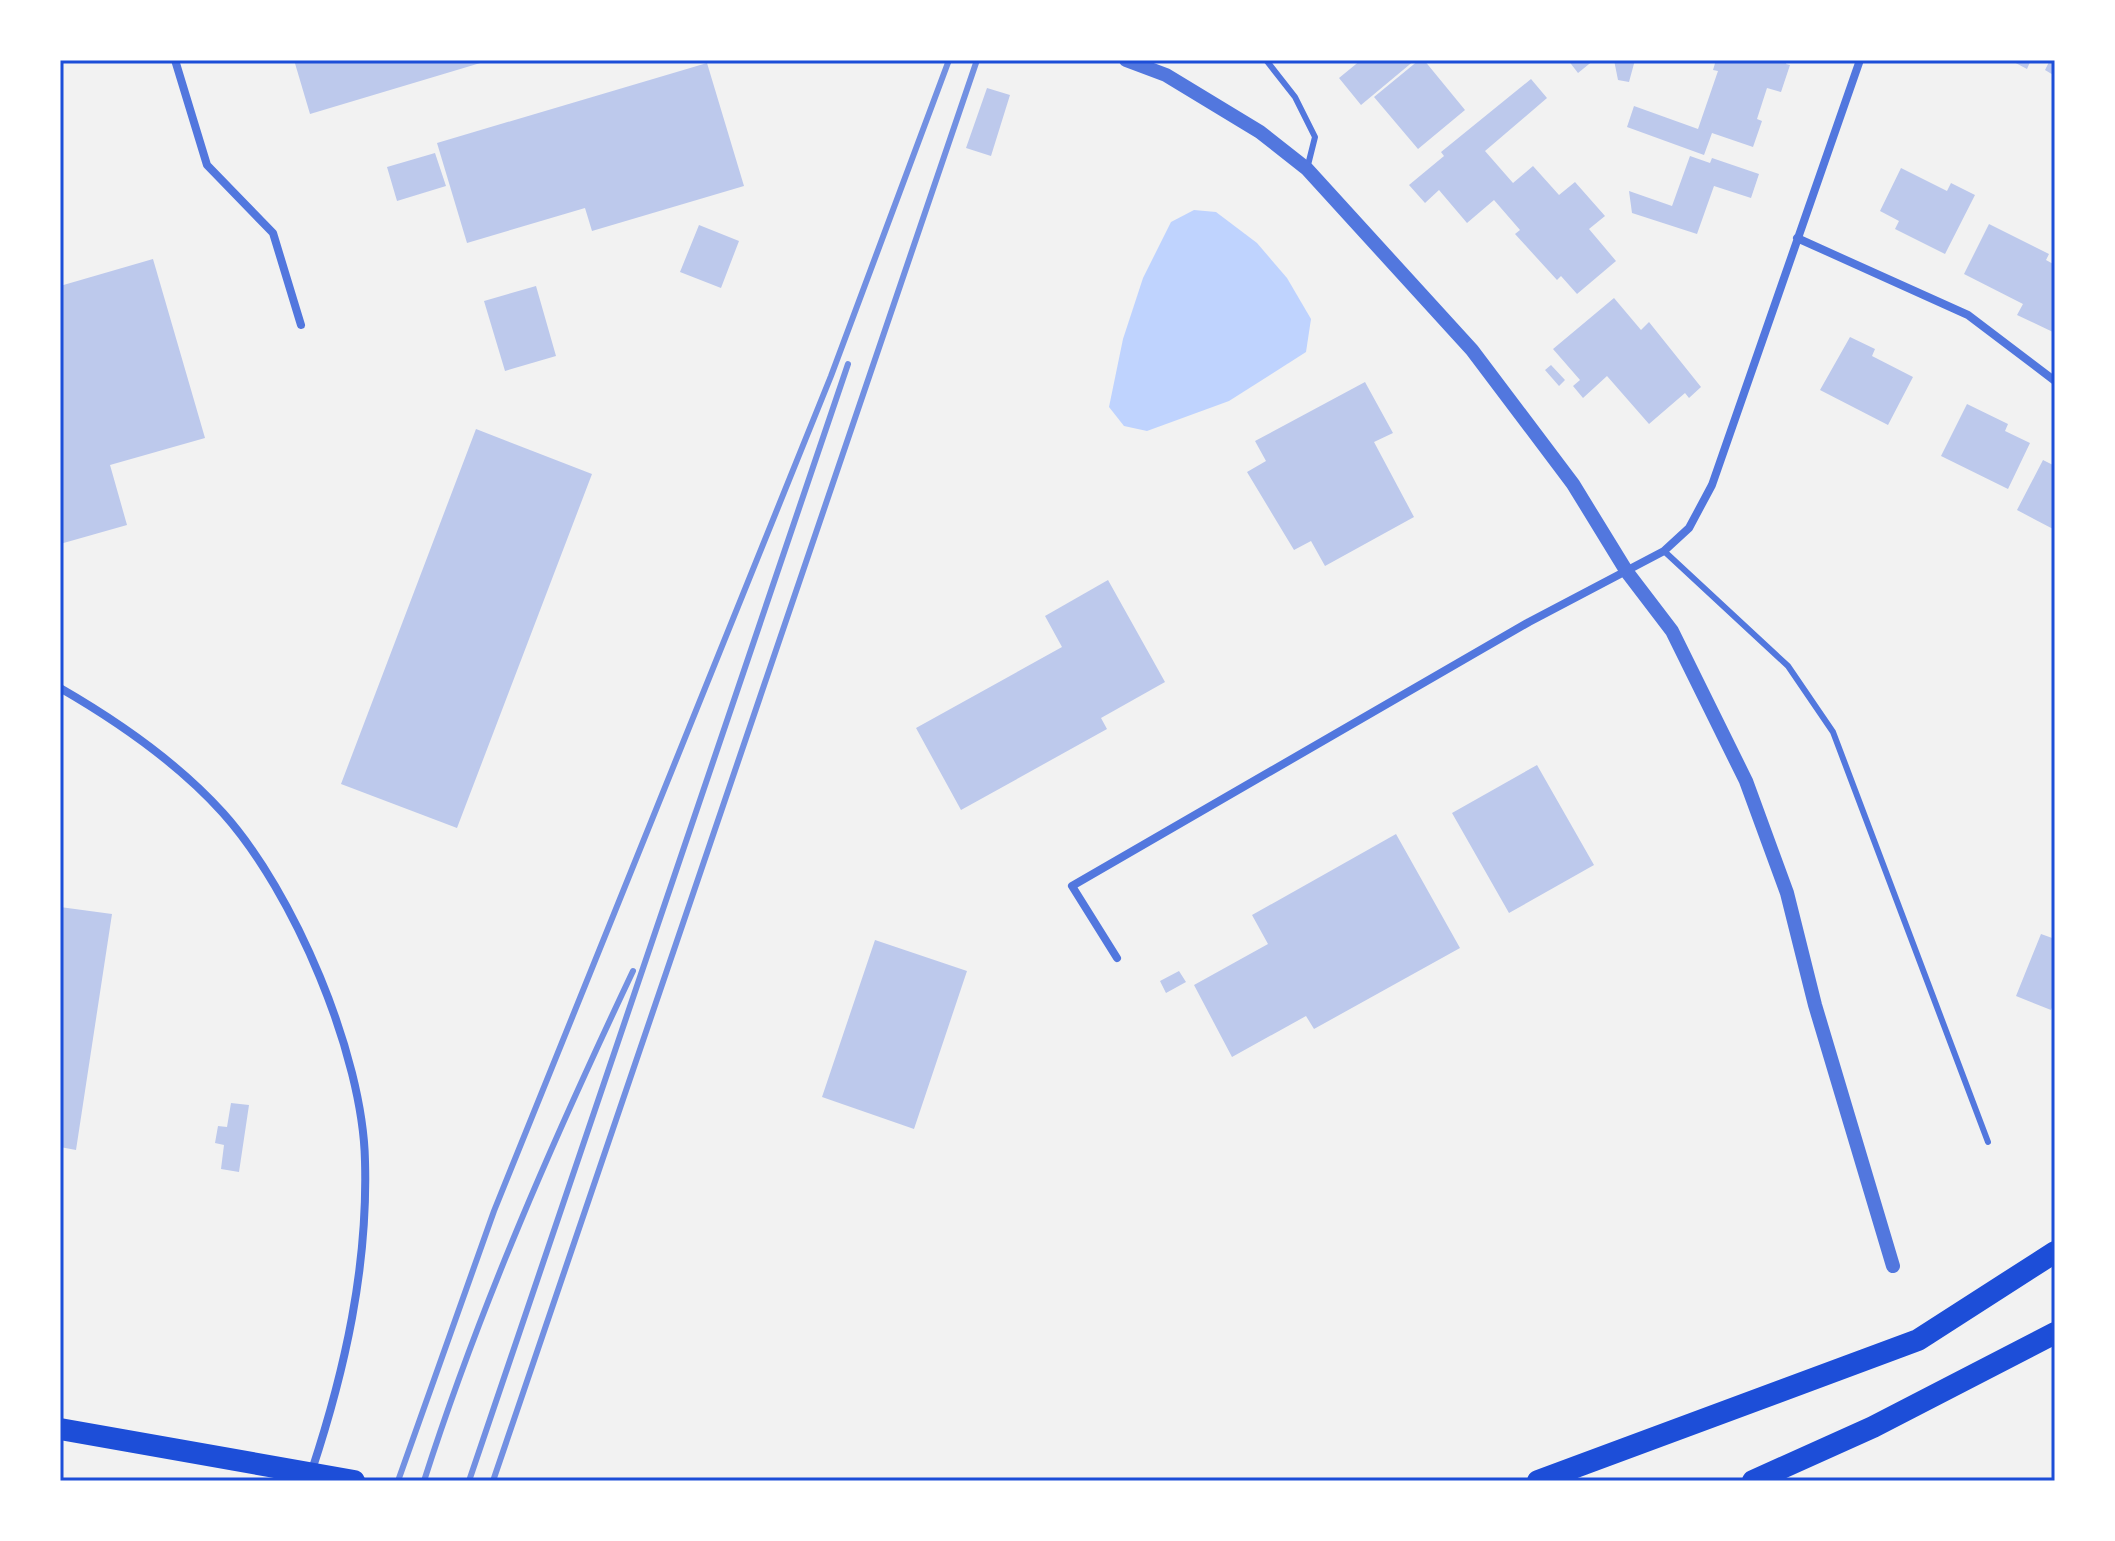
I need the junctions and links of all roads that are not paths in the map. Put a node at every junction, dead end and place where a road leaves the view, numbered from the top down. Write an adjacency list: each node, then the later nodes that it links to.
1 (175, 60): 7 (street)
2 (1126, 60): 5 (street)
3 (1266, 60): 5 (lane)
4 (1860, 60): 6 (street)
5 (1307, 169): 10 (street)
6 (1797, 238): 8 (street); 9 (street)
7 (301, 325)
8 (2055, 381)
9 (1664, 551): 10 (street); 13 (lane)
10 (1627, 572): 12 (street); 15 (street)
11 (60, 688): 18 (street)
12 (1117, 958)
13 (1988, 1142)
14 (2055, 1252): 20 (highway)
15 (1893, 1266)
16 (2055, 1333): 21 (highway)
17 (60, 1429): 19 (highway)
18 (309, 1481)
19 (354, 1481)
20 (1538, 1481)
21 (1753, 1481)

